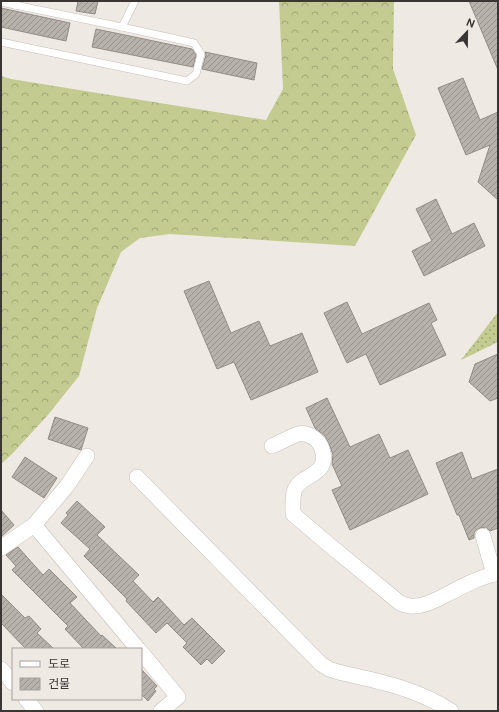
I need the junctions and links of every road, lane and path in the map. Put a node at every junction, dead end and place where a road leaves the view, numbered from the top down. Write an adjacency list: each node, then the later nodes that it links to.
1 (135, 1): 4 (lane)
2 (1, 2): 3 (lane)
3 (16, 3): 4 (lane)
4 (122, 27): 5 (lane)
5 (1, 42)
6 (272, 446): 12 (street)
7 (87, 456): 9 (street)
8 (137, 477): 20 (street)
9 (34, 525): 11 (street); 13 (street)
10 (483, 536): 12 (street)
11 (1, 548)
12 (496, 574)
13 (137, 648)
14 (142, 653): 19 (street)
15 (1, 669): 16 (street)
16 (12, 682)
17 (27, 700): 18 (street)
18 (36, 711)
19 (161, 711)
20 (451, 711)

